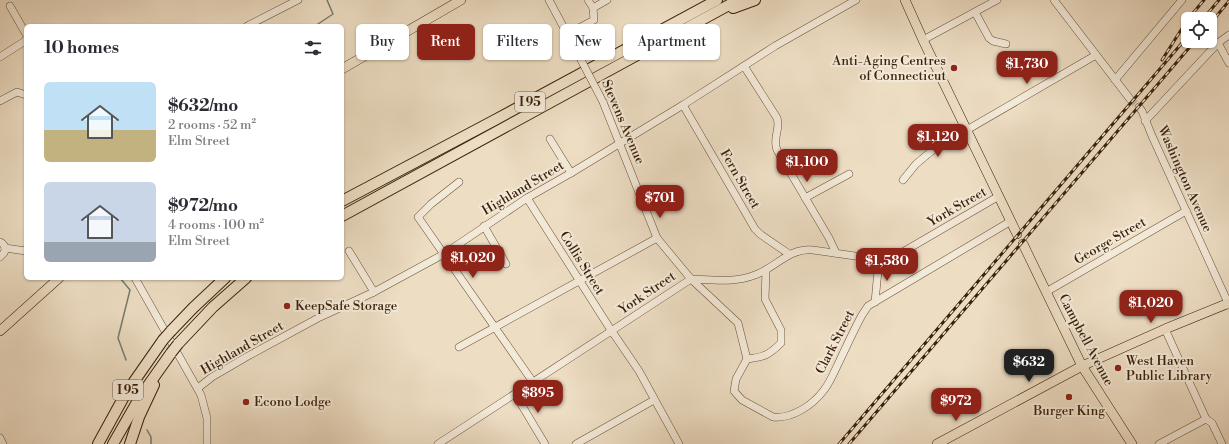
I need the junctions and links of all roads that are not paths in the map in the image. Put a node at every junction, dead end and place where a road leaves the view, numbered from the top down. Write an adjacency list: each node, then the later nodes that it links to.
1 (298, 0): 18 (street)
2 (461, 0): 38 (main road)
3 (549, 0): 19 (street, Stevens Avenue)
4 (588, 0): 16 (street)
5 (607, 0): 16 (street)
6 (704, 0): 29 (highway)
7 (717, 0): 30 (highway, I 95)
8 (738, 0): 21 (highway, I 95)
9 (755, 0): 22 (highway)
10 (856, 0): 37 (street, Highland Street)
11 (905, 0): 25 (main road)
12 (997, 0): 17 (street)
13 (1054, 0): 32 (street)
14 (1182, 0): 39 (street)
15 (10, 6): 23 (street)
16 (593, 8): 20 (street)
17 (975, 12): 25 (street); 28 (street)
18 (251, 24)
19 (562, 24)
20 (586, 24)
21 (694, 24)
22 (699, 24)
23 (24, 30)
24 (1229, 35): 27 (street)
25 (923, 40): 46 (main road)
26 (24, 42): 31 (street)
27 (1218, 43): 36 (street); 45 (street)
28 (1006, 44)
29 (615, 55)
30 (615, 55)
31 (0, 56)
32 (1096, 56): 39 (street); 46 (street)
33 (581, 60): 48 (street, Stevens Avenue, bridge)
34 (606, 60): 56 (highway, I 95)
35 (628, 60): 58 (highway, I 95)
36 (1229, 63)
37 (744, 66): 43 (street, Highland Street); 55 (street)
38 (344, 68)
39 (1115, 80): 41 (street)
40 (24, 94): 42 (street)
41 (1130, 99)
42 (0, 101)
43 (683, 105): 48 (street, Highland Street); 70 (street, Fern Street)
44 (1139, 107): 45 (street, Washington Avenue)
45 (1146, 121): 57 (street, Washington Avenue)
46 (967, 131): 51 (street); 53 (main road)
47 (550, 139): 49 (street)
48 (620, 143): 49 (street, Highland Street); 62 (street, Stevens Avenue)
49 (571, 173): 54 (street, Highland Street)
50 (849, 174): 55 (street)
51 (903, 180)
52 (459, 182): 69 (street)
53 (999, 196): 59 (main road); 72 (street, York Street)
54 (527, 198): 60 (street, Highland Street); 80 (street, Collis Street)
55 (806, 198): 68 (street)
56 (344, 200)
57 (1186, 211): 82 (street, George Street); 84 (street, Washington Avenue)
58 (344, 215)
59 (1011, 221): 61 (main road); 83 (street, Clark Street)
60 (484, 226): 69 (street, Highland Street); 73 (street)
61 (1017, 234)
62 (657, 238): 75 (street, Stevens Avenue); 80 (street)
63 (0, 242): 65 (street)
64 (1022, 244): 82 (main road, Campbell Avenue)
65 (6, 248): 66 (street); 71 (street)
66 (24, 251)
67 (349, 251): 81 (street)
68 (836, 253): 70 (street, York Street); 72 (street, York Street)
69 (444, 254): 81 (street, Highland Street); 85 (street)
70 (789, 254): 74 (street, York Street)
71 (0, 257)
72 (879, 260): 83 (street)
73 (506, 264)
74 (766, 270): 75 (street, York Street); 91 (street)
75 (691, 279): 88 (street, York Street); 91 (street, Stevens Avenue)
76 (57, 280): 87 (main road)
77 (136, 280): 94 (street)
78 (223, 280): 100 (highway, I 95, bridge)
79 (244, 280): 90 (highway, I 95, bridge)
80 (579, 280): 85 (street); 88 (street, Collis Street)
81 (374, 292): 94 (street, Highland Street)
82 (1046, 292): 92 (main road, Campbell Avenue)
83 (875, 302): 91 (street, Clark Street)
84 (1229, 304): 86 (main road)
85 (495, 327): 89 (street); 93 (street)
86 (1165, 329): 92 (main road); 97 (street)
87 (0, 331)
88 (612, 331): 93 (street, York Street); 96 (street, Collis Street)
89 (459, 347)
90 (171, 353): 101 (highway, I 95); 102 (highway)
91 (747, 359)
92 (1082, 366): 108 (main road); 109 (main road, Campbell Avenue)
93 (533, 382): 95 (street, York Street)
94 (198, 388): 103 (street)
95 (515, 394): 104 (street, York Street); 105 (street)
96 (654, 400): 106 (street); 107 (street, Collis Street)
97 (1206, 419): 110 (street); 111 (street)
98 (0, 438): 99 (street)
99 (3, 444)
100 (98, 444)
101 (113, 444)
102 (130, 444)
103 (207, 444)
104 (438, 444)
105 (545, 444)
106 (576, 444)
107 (679, 444)
108 (937, 444)
109 (1132, 444)
110 (1159, 444)
111 (1222, 444)

